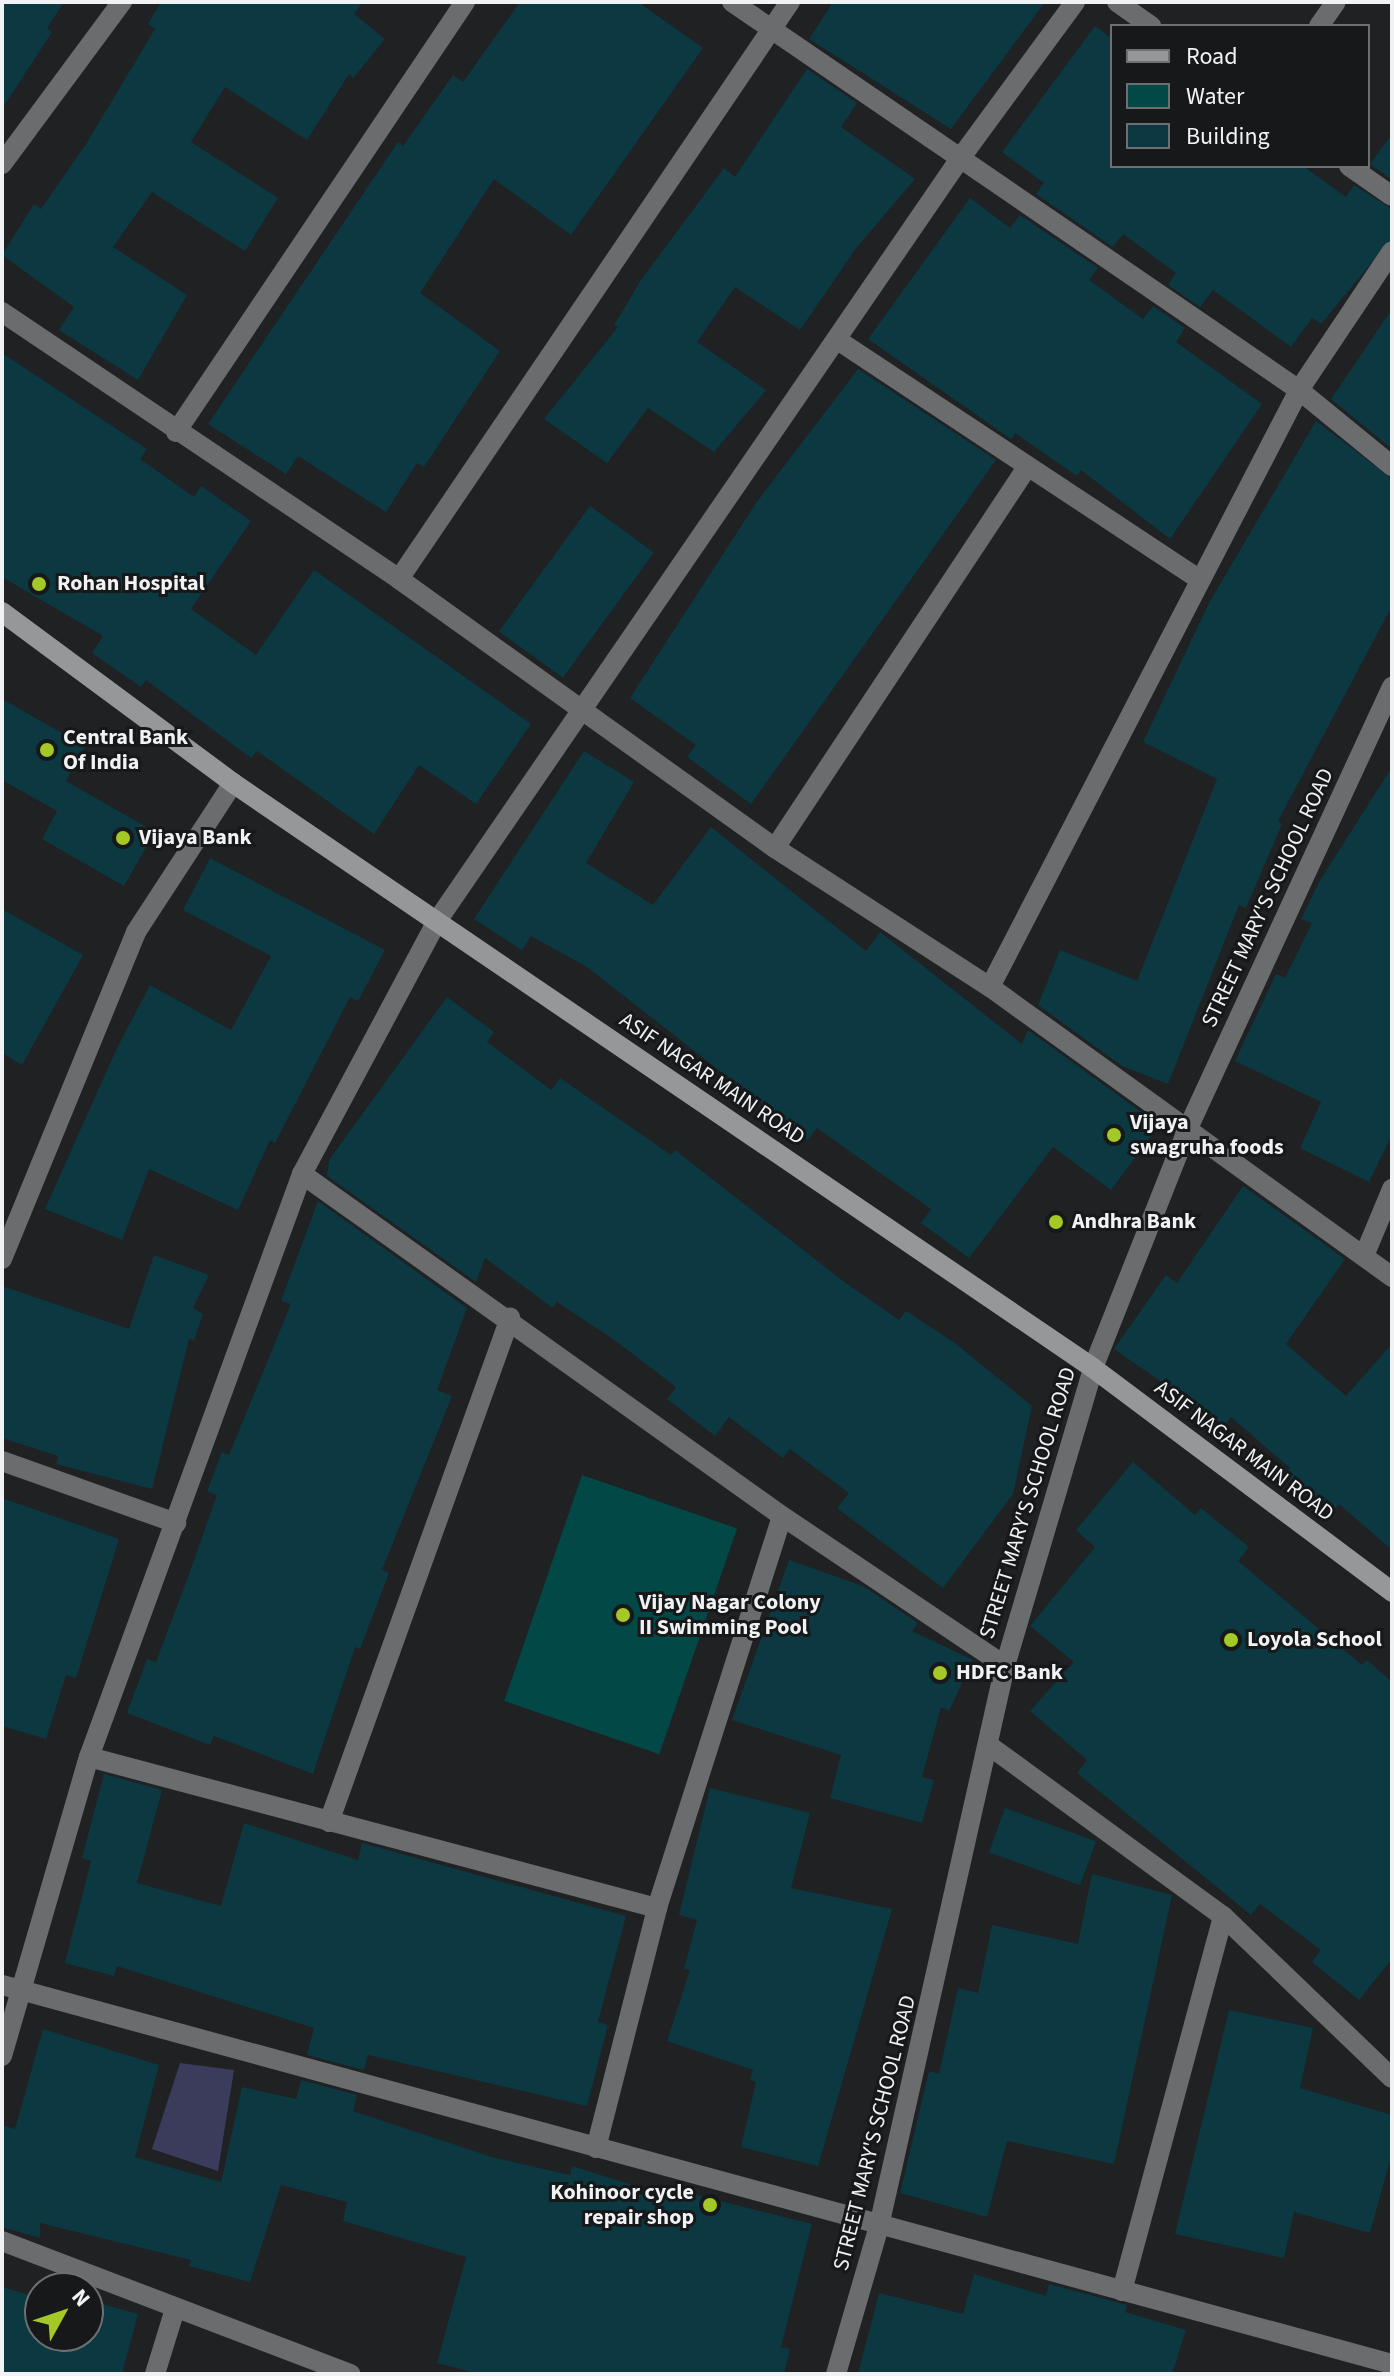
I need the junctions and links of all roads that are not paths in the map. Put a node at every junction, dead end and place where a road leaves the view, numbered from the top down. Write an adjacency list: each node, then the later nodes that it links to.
1 (122, 2): 12 (street)
2 (465, 2): 19 (street)
3 (732, 2): 10 (street)
4 (790, 2): 10 (street)
5 (1075, 2): 11 (street)
6 (1117, 2): 8 (street)
7 (1336, 2): 9 (street)
8 (1148, 24)
9 (1320, 24)
10 (771, 28): 11 (street); 23 (street)
11 (959, 160): 17 (street); 18 (street)
12 (2, 164)
13 (1352, 168): 14 (street)
14 (1392, 196)
15 (1392, 251): 18 (street)
16 (2, 312): 19 (street)
17 (839, 341): 21 (street); 26 (street)
18 (1299, 390): 20 (street); 22 (street)
19 (176, 432): 23 (street)
20 (1392, 466)
21 (1027, 467): 22 (street); 28 (street)
22 (1197, 578): 30 (street)
23 (399, 579): 26 (street)
24 (4, 620): 27 (street, ASIF NAGAR MAIN ROAD)
25 (1392, 687): 31 (street, STREET MARY'S SCHOOL ROAD)
26 (581, 714): 28 (street); 29 (street)
27 (233, 783): 29 (street, ASIF NAGAR MAIN ROAD); 35 (street)
28 (775, 848): 30 (street)
29 (437, 921): 32 (street); 38 (street, ASIF NAGAR MAIN ROAD)
30 (990, 987): 31 (street)
31 (1189, 1126): 34 (street); 38 (street, STREET MARY'S SCHOOL ROAD)
32 (302, 1174): 37 (street); 41 (street)
33 (1392, 1189): 34 (street)
34 (1364, 1256): 36 (street)
35 (2, 1259)
36 (1392, 1277)
37 (510, 1318): 40 (street); 46 (street)
38 (1093, 1368): 42 (street, ASIF NAGAR MAIN ROAD); 43 (street, STREET MARY'S SCHOOL ROAD)
39 (2, 1461): 41 (street)
40 (782, 1516): 43 (street); 47 (street)
41 (176, 1523): 45 (street)
42 (1392, 1592)
43 (1005, 1666): 44 (street, STREET MARY'S SCHOOL ROAD)
44 (991, 1747): 48 (street); 53 (street, STREET MARY'S SCHOOL ROAD)
45 (89, 1757): 46 (street); 49 (street)
46 (329, 1822): 47 (street)
47 (657, 1908): 52 (street)
48 (1223, 1916): 51 (street); 55 (street)
49 (12, 1987): 50 (street); 52 (street)
50 (2, 2056)
51 (1392, 2078)
52 (596, 2148): 53 (street)
53 (879, 2226): 55 (street); 60 (street, STREET MARY'S SCHOOL ROAD)
54 (2, 2241): 56 (street)
55 (1122, 2291): 57 (street)
56 (175, 2309): 58 (street); 59 (street)
57 (1392, 2364)
58 (155, 2374)
59 (351, 2374)
60 (836, 2374)

